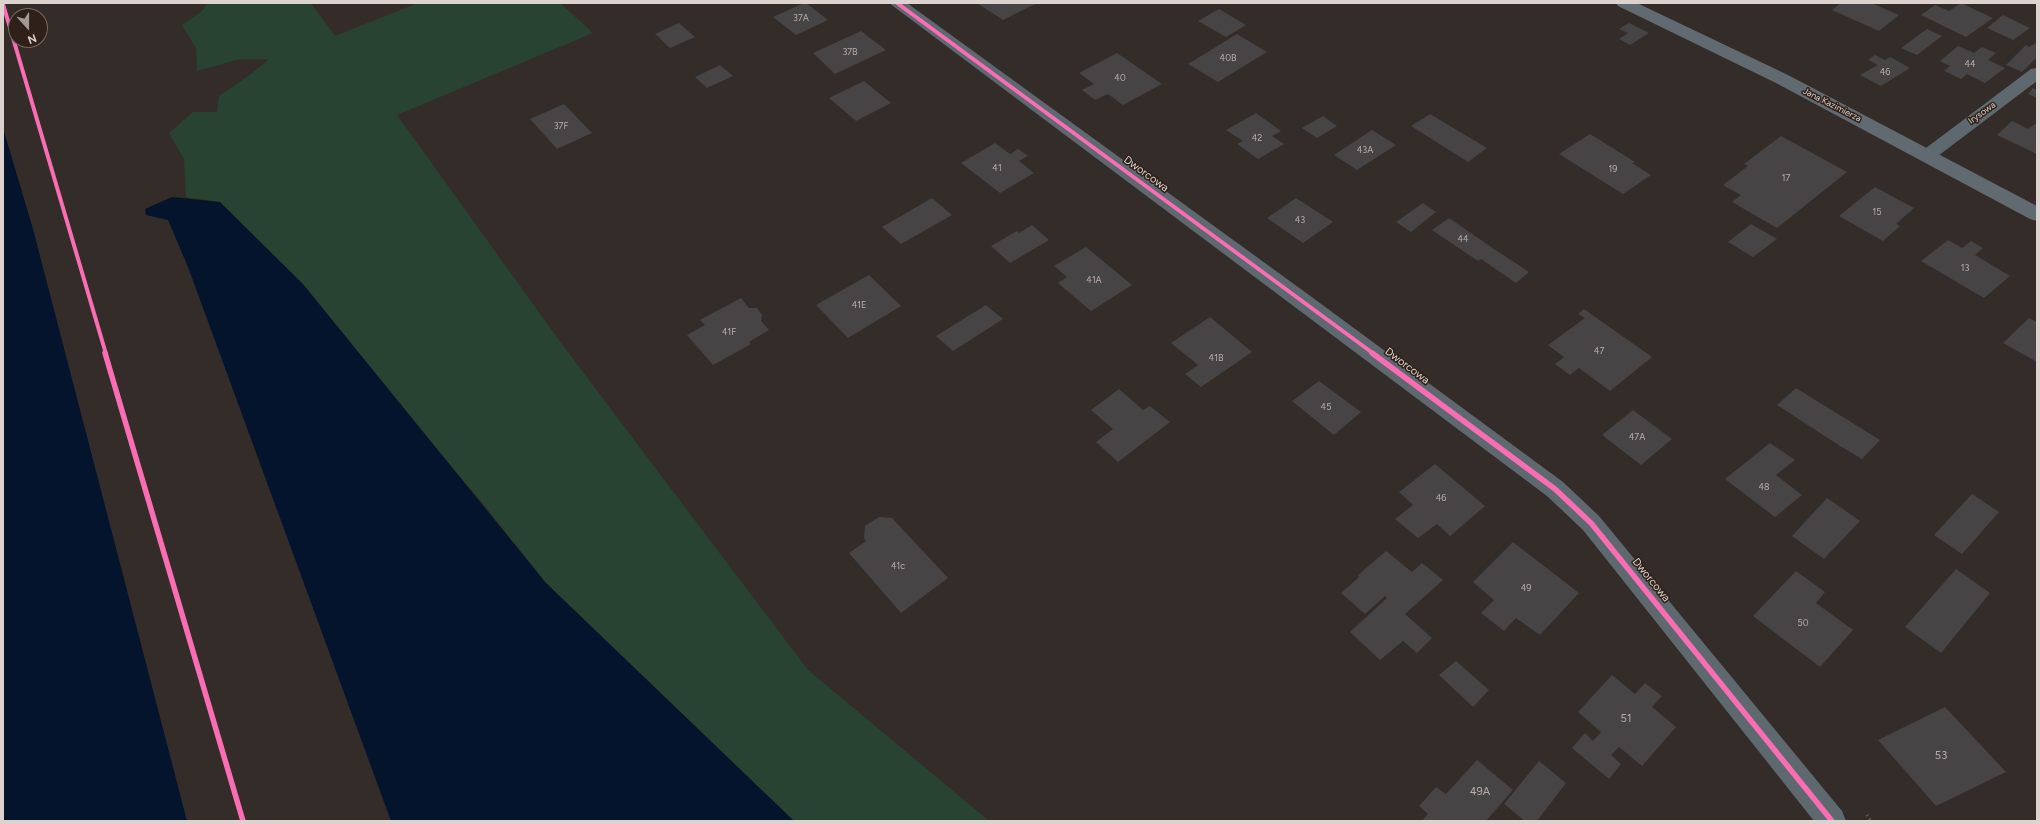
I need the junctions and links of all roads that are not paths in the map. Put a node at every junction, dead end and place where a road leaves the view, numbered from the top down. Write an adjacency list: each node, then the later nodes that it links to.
1 (897, 3): 6 (street, Dworcowa)
2 (1624, 3): 4 (main road, Jana Kazimierza)
3 (2037, 73): 4 (street, Irysowa)
4 (1928, 155): 5 (main road, Jana Kazimierza)
5 (2037, 214)
6 (1832, 821)

